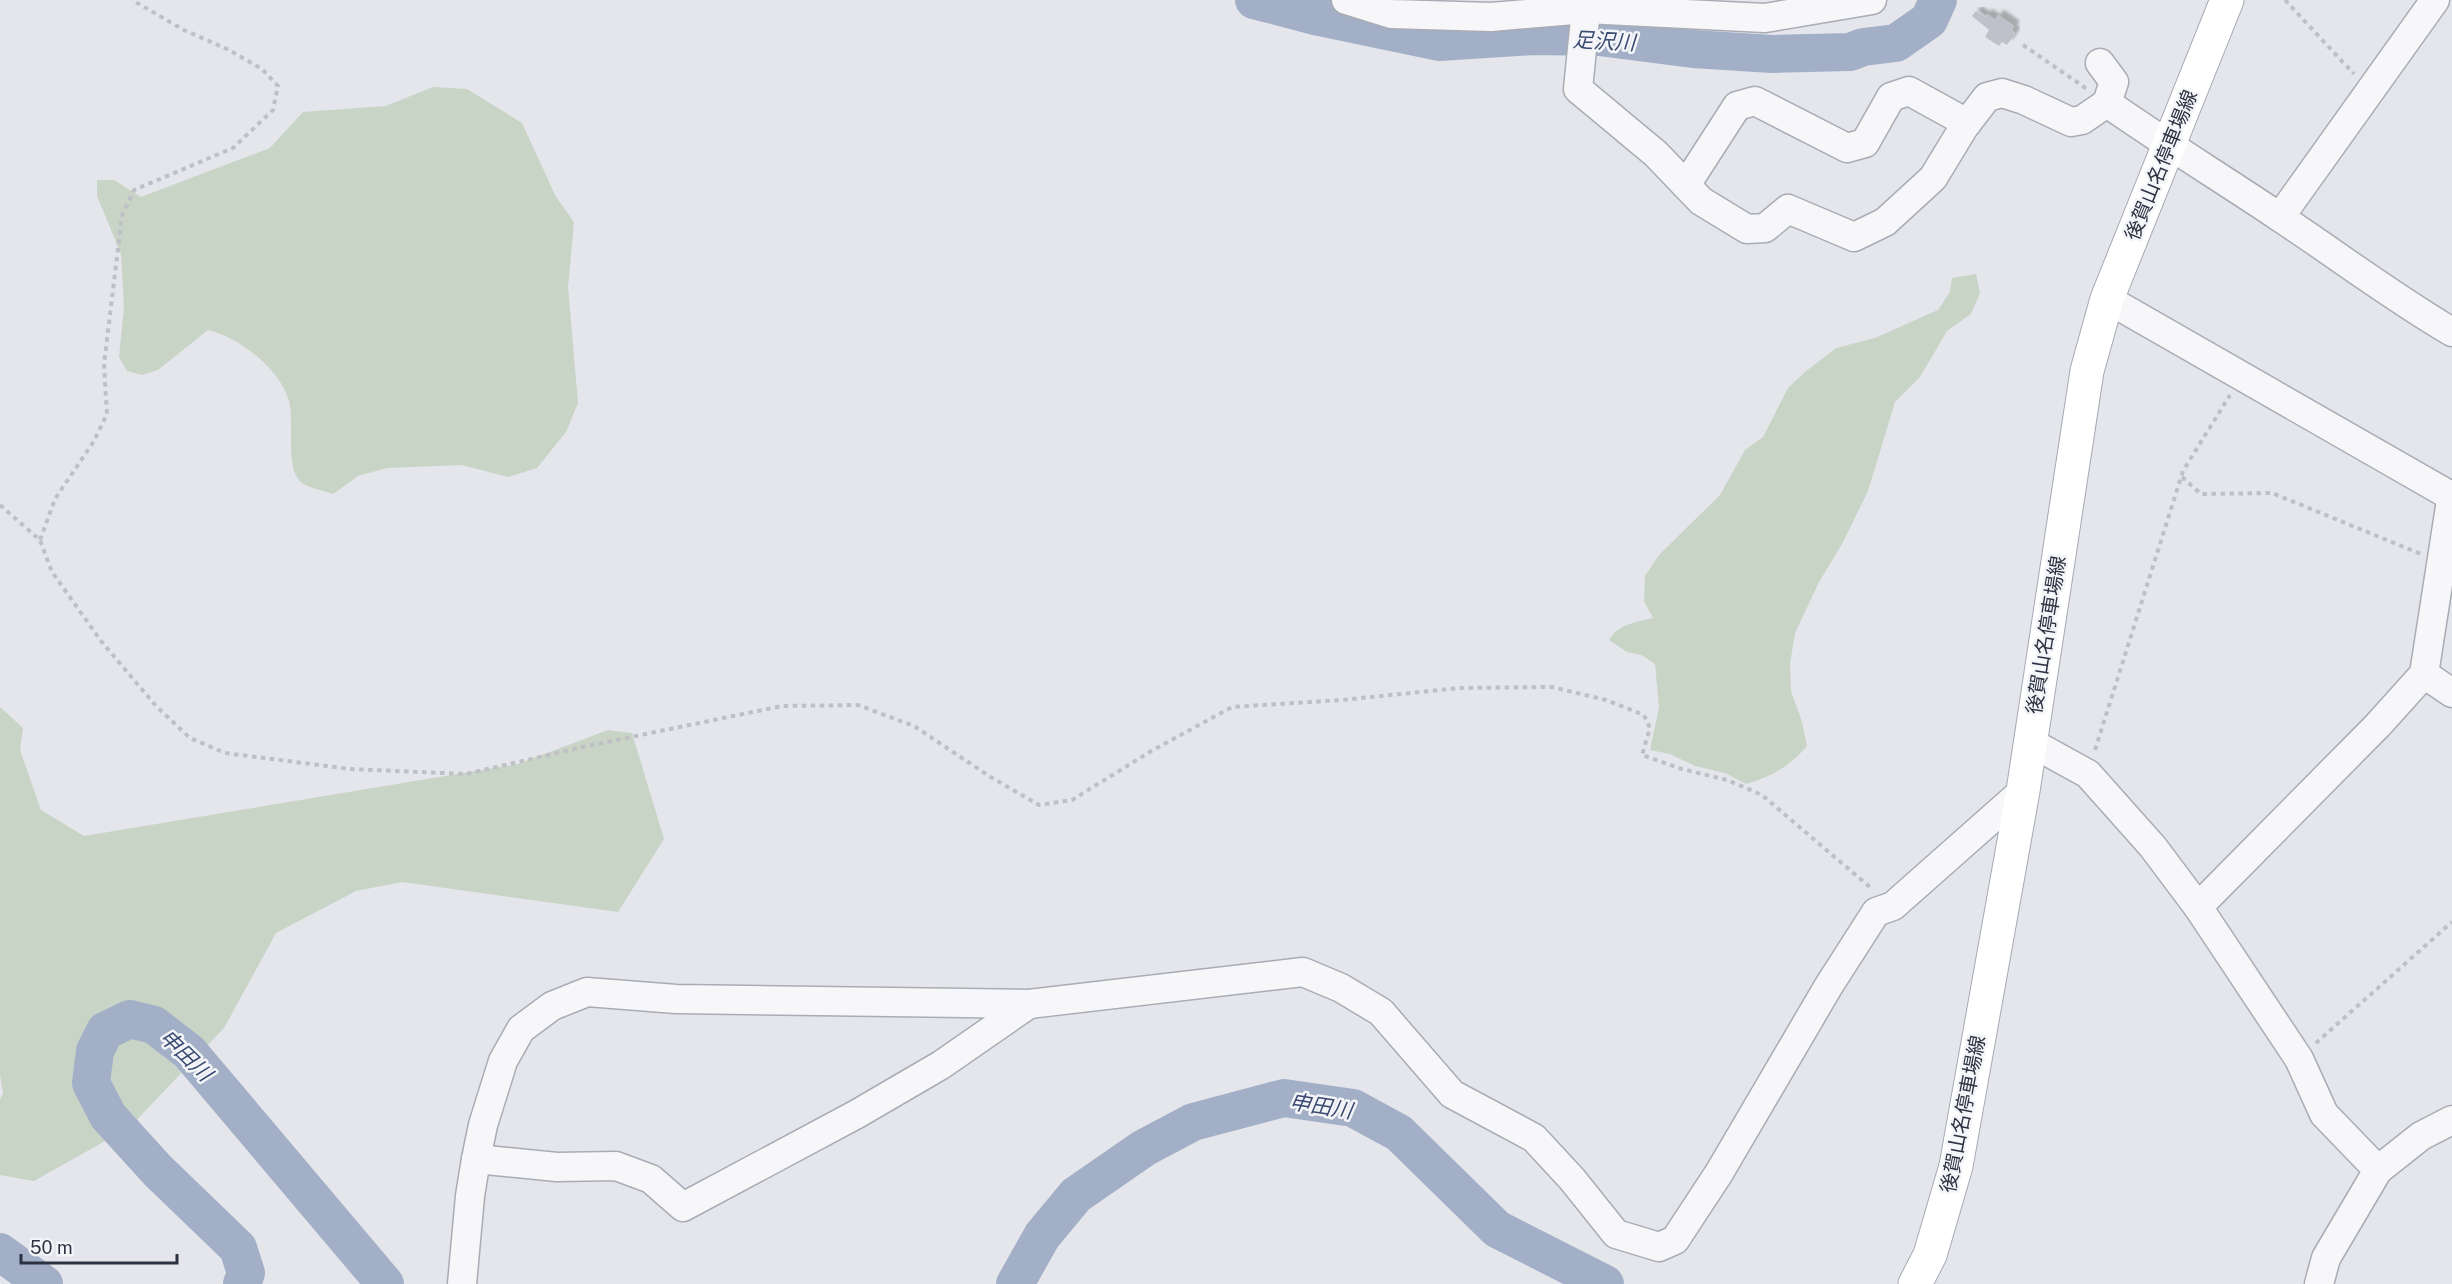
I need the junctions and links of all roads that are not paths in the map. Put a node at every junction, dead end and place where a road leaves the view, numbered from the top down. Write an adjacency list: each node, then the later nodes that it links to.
1 (1346, 0): 5 (street)
2 (1872, 0): 5 (street)
3 (2227, 0): 9 (main road, 後賀山名停車場線)
4 (2435, 0): 11 (street)
5 (1586, 9): 10 (street)
6 (2100, 63): 7 (street)
7 (2101, 99): 8 (street); 9 (street)
8 (1967, 123): 10 (street); 10 (street)
9 (2170, 145): 11 (street); 12 (main road, 後賀山名停車場線)
10 (1686, 185)
11 (2280, 217): 13 (street)
12 (2107, 299): 14 (street); 17 (main road, 後賀山名停車場線)
13 (2452, 332)
14 (2452, 495): 15 (street)
15 (2424, 674): 16 (street); 19 (street)
16 (2452, 693)
17 (2030, 742): 18 (main road, 後賀山名停車場線); 19 (street)
18 (2023, 791): 20 (street); 25 (main road, 後賀山名停車場線)
19 (2198, 907): 23 (street)
20 (1029, 1004): 22 (street); 22 (street)
21 (2452, 1120): 23 (street)
22 (476, 1159): 24 (street)
23 (2378, 1170): 26 (street)
24 (462, 1284)
25 (1915, 1284)
26 (2319, 1284)

